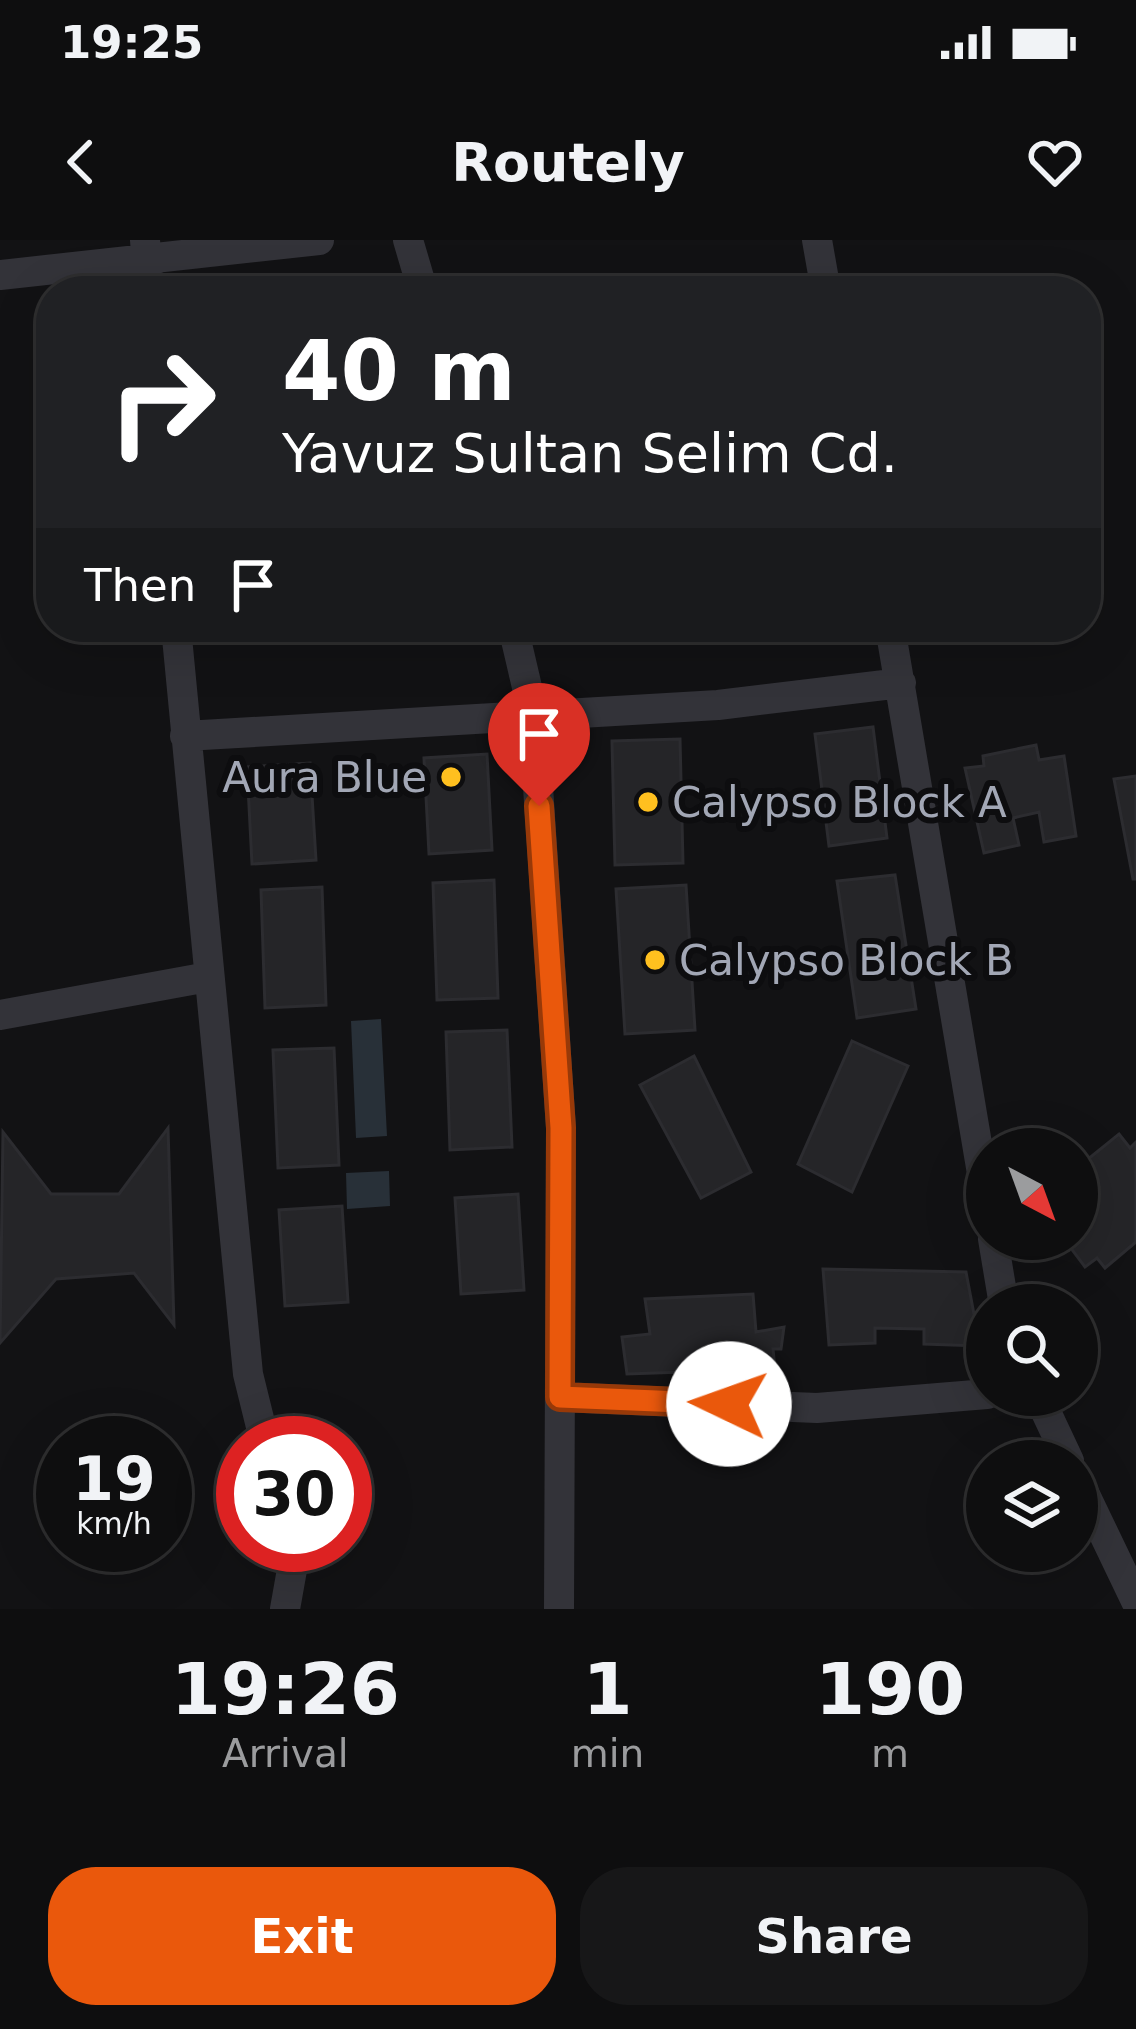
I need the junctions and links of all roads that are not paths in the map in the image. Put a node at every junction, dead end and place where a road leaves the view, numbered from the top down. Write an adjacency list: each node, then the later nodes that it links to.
1 (319, 240): 4 (street)
2 (408, 240): 6 (street)
3 (817, 240): 7 (street)
4 (146, 249): 5 (street)
5 (0, 275)
6 (419, 276)
7 (823, 276)
8 (177, 642): 13 (street)
9 (516, 642): 12 (street)
10 (893, 642): 11 (street)
11 (901, 683): 12 (street); 16 (street)
12 (532, 713): 13 (street); 18 (street)
13 (184, 736): 14 (street)
14 (208, 977): 15 (street); 19 (street)
15 (0, 1015)
16 (975, 1128)
17 (966, 1396): 18 (street)
18 (560, 1397): 24 (street)
19 (258, 1416)
20 (1098, 1522): 22 (street)
21 (292, 1572): 23 (street)
22 (1136, 1601)
23 (285, 1609)
24 (559, 1609)

